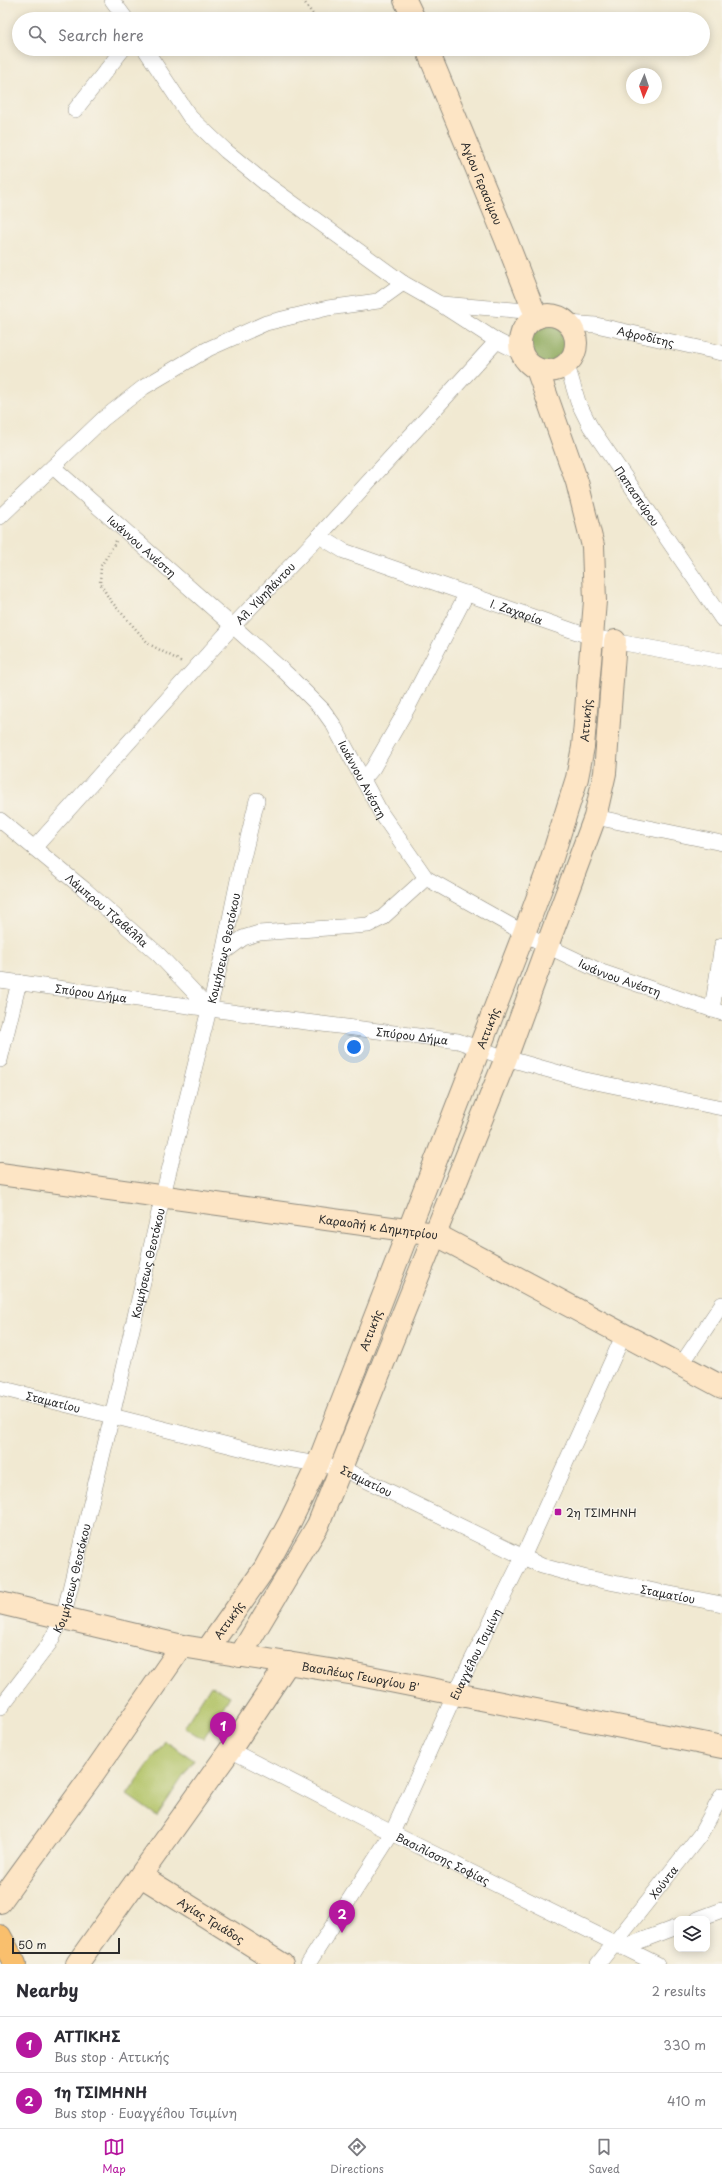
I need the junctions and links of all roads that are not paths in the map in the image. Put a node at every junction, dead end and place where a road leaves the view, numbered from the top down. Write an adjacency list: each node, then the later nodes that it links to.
1 (112, 0): 3 (street)
2 (405, 0): 4 (street)
3 (121, 12)
4 (411, 12)
5 (117, 56): 8 (street)
6 (151, 56): 9 (street)
7 (430, 56): 11 (street, Αγίου Γερασίμου)
8 (75, 110)
9 (403, 283): 10 (street); 18 (street)
10 (440, 304): 11 (street); 13 (street)
11 (537, 318): 12 (street); 14 (street)
12 (568, 323): 15 (street, Αφροδίτης); 16 (street)
13 (497, 341): 14 (street); 20 (street, Αλ. Υψηλάντου)
14 (522, 353): 17 (street)
15 (722, 353)
16 (567, 365): 17 (street); 22 (street, Παπασπύρου)
17 (537, 369): 24 (street, Αττικής)
18 (52, 467): 19 (street); 23 (street, Ιωάννου Ανέστη)
19 (0, 517)
20 (319, 536): 21 (street, Ι. Ζαχαρία); 23 (street, Αλ. Υψηλάντου)
21 (468, 593): 24 (street, Ι. Ζαχαρία); 27 (street)
22 (722, 619)
23 (233, 626): 27 (street, Ιωάννου Ανέστη); 32 (street, Αλ. Υψηλάντου)
24 (591, 636): 25 (street, Ι. Ζαχαρία); 34 (street, Αττικής)
25 (615, 641): 26 (street, Ι. Ζαχαρία); 29 (street, Αττικής)
26 (722, 662)
27 (363, 780): 33 (street, Ιωάννου Ανέστη)
28 (257, 800): 37 (street, Κοιμήσεως Θεοτόκου)
29 (595, 817): 31 (street); 36 (street, Αττικής)
30 (0, 820): 32 (street, Λάμπρου Τζαβέλλα)
31 (722, 843)
32 (34, 848): 40 (street, Λάμπρου Τζαβέλλα)
33 (426, 878): 34 (street, Ιωάννου Ανέστη); 37 (street)
34 (524, 932): 36 (street, Ιωάννου Ανέστη); 42 (street, Αττικής)
35 (722, 945): 41 (street)
36 (547, 946): 41 (street, Ιωάννου Ανέστη); 43 (street, Αττικής)
37 (223, 953): 40 (street, Κοιμήσεως Θεοτόκου)
38 (0, 980): 39 (street, Σπύρου Δήμα)
39 (20, 982): 40 (street, Σπύρου Δήμα); 44 (street)
40 (208, 1007): 42 (street, Σπύρου Δήμα); 47 (street, Κοιμήσεως Θεοτόκου)
41 (717, 1012)
42 (479, 1047): 43 (street, Σπύρου Δήμα); 48 (street, Αττικής)
43 (506, 1058): 45 (street, Σπύρου Δήμα); 49 (street, Αττικής)
44 (0, 1060)
45 (722, 1108)
46 (0, 1174): 47 (street, Καραολή κ Δημητρίου)
47 (163, 1195): 48 (street, Καραολή κ Δημητρίου); 55 (street, Κοιμήσεως Θεοτόκου)
48 (410, 1232): 49 (street, Καραολή κ Δημητρίου); 56 (street, Αττικής)
49 (435, 1234): 51 (street, Καραολή κ Δημητρίου); 57 (street, Αττικής)
50 (722, 1304): 52 (street)
51 (624, 1334): 52 (street, Καραολή κ Δημητρίου); 58 (street, Ευαγγέλου Τσιμίνη)
52 (682, 1365): 53 (street, Καραολή κ Δημητρίου)
53 (722, 1387)
54 (0, 1388): 55 (street, Σταματίου)
55 (112, 1416): 56 (street, Σταματίου); 61 (street, Κοιμήσεως Θεοτόκου)
56 (318, 1464): 57 (street, Σταματίου); 63 (street, Αττικής)
57 (341, 1468): 58 (street, Σταματίου); 64 (street, Αττικής)
58 (524, 1555): 60 (street, Σταματίου); 66 (street, Ευαγγέλου Τσιμίνη)
59 (0, 1603): 61 (street, Βασιλέως Γεωργίου Β')
60 (722, 1604)
61 (63, 1618): 62 (street, Βασιλέως Γεωργίου Β'); 67 (street, Κοιμήσεως Θεοτόκου)
62 (182, 1646): 63 (street, Βασιλέως Γεωργίου Β'); 73 (street)
63 (207, 1650): 64 (street, Βασιλέως Γεωργίου Β')
64 (240, 1656): 65 (street, Βασιλέως Γεωργίου Β')
65 (288, 1663): 66 (street, Βασιλέως Γεωργίου Β'); 69 (street)
66 (455, 1694): 68 (street, Βασιλέως Γεωργίου Β'); 71 (street, Ευαγγέλου Τσιμίνη)
67 (0, 1708)
68 (722, 1747)
69 (230, 1750): 71 (street, Βασιλίσσης Σοφίας); 72 (street)
70 (722, 1795): 78 (street, Χούντα)
71 (392, 1834): 78 (street, Βασιλίσσης Σοφίας); 82 (street, Ευαγγέλου Τσιμίνη)
72 (142, 1876): 80 (street); 81 (street, Αγίας Τριάδος)
73 (0, 1902)
74 (722, 1910): 75 (street)
75 (706, 1916)
76 (674, 1928): 78 (street)
77 (2, 1944): 79 (main road)
78 (619, 1945): 83 (street, Χούντα); 84 (street, Βασιλίσσης Σοφίας)
79 (15, 1964)
80 (77, 1964)
81 (282, 1964)
82 (308, 1964)
83 (598, 1964)
84 (657, 1964)

